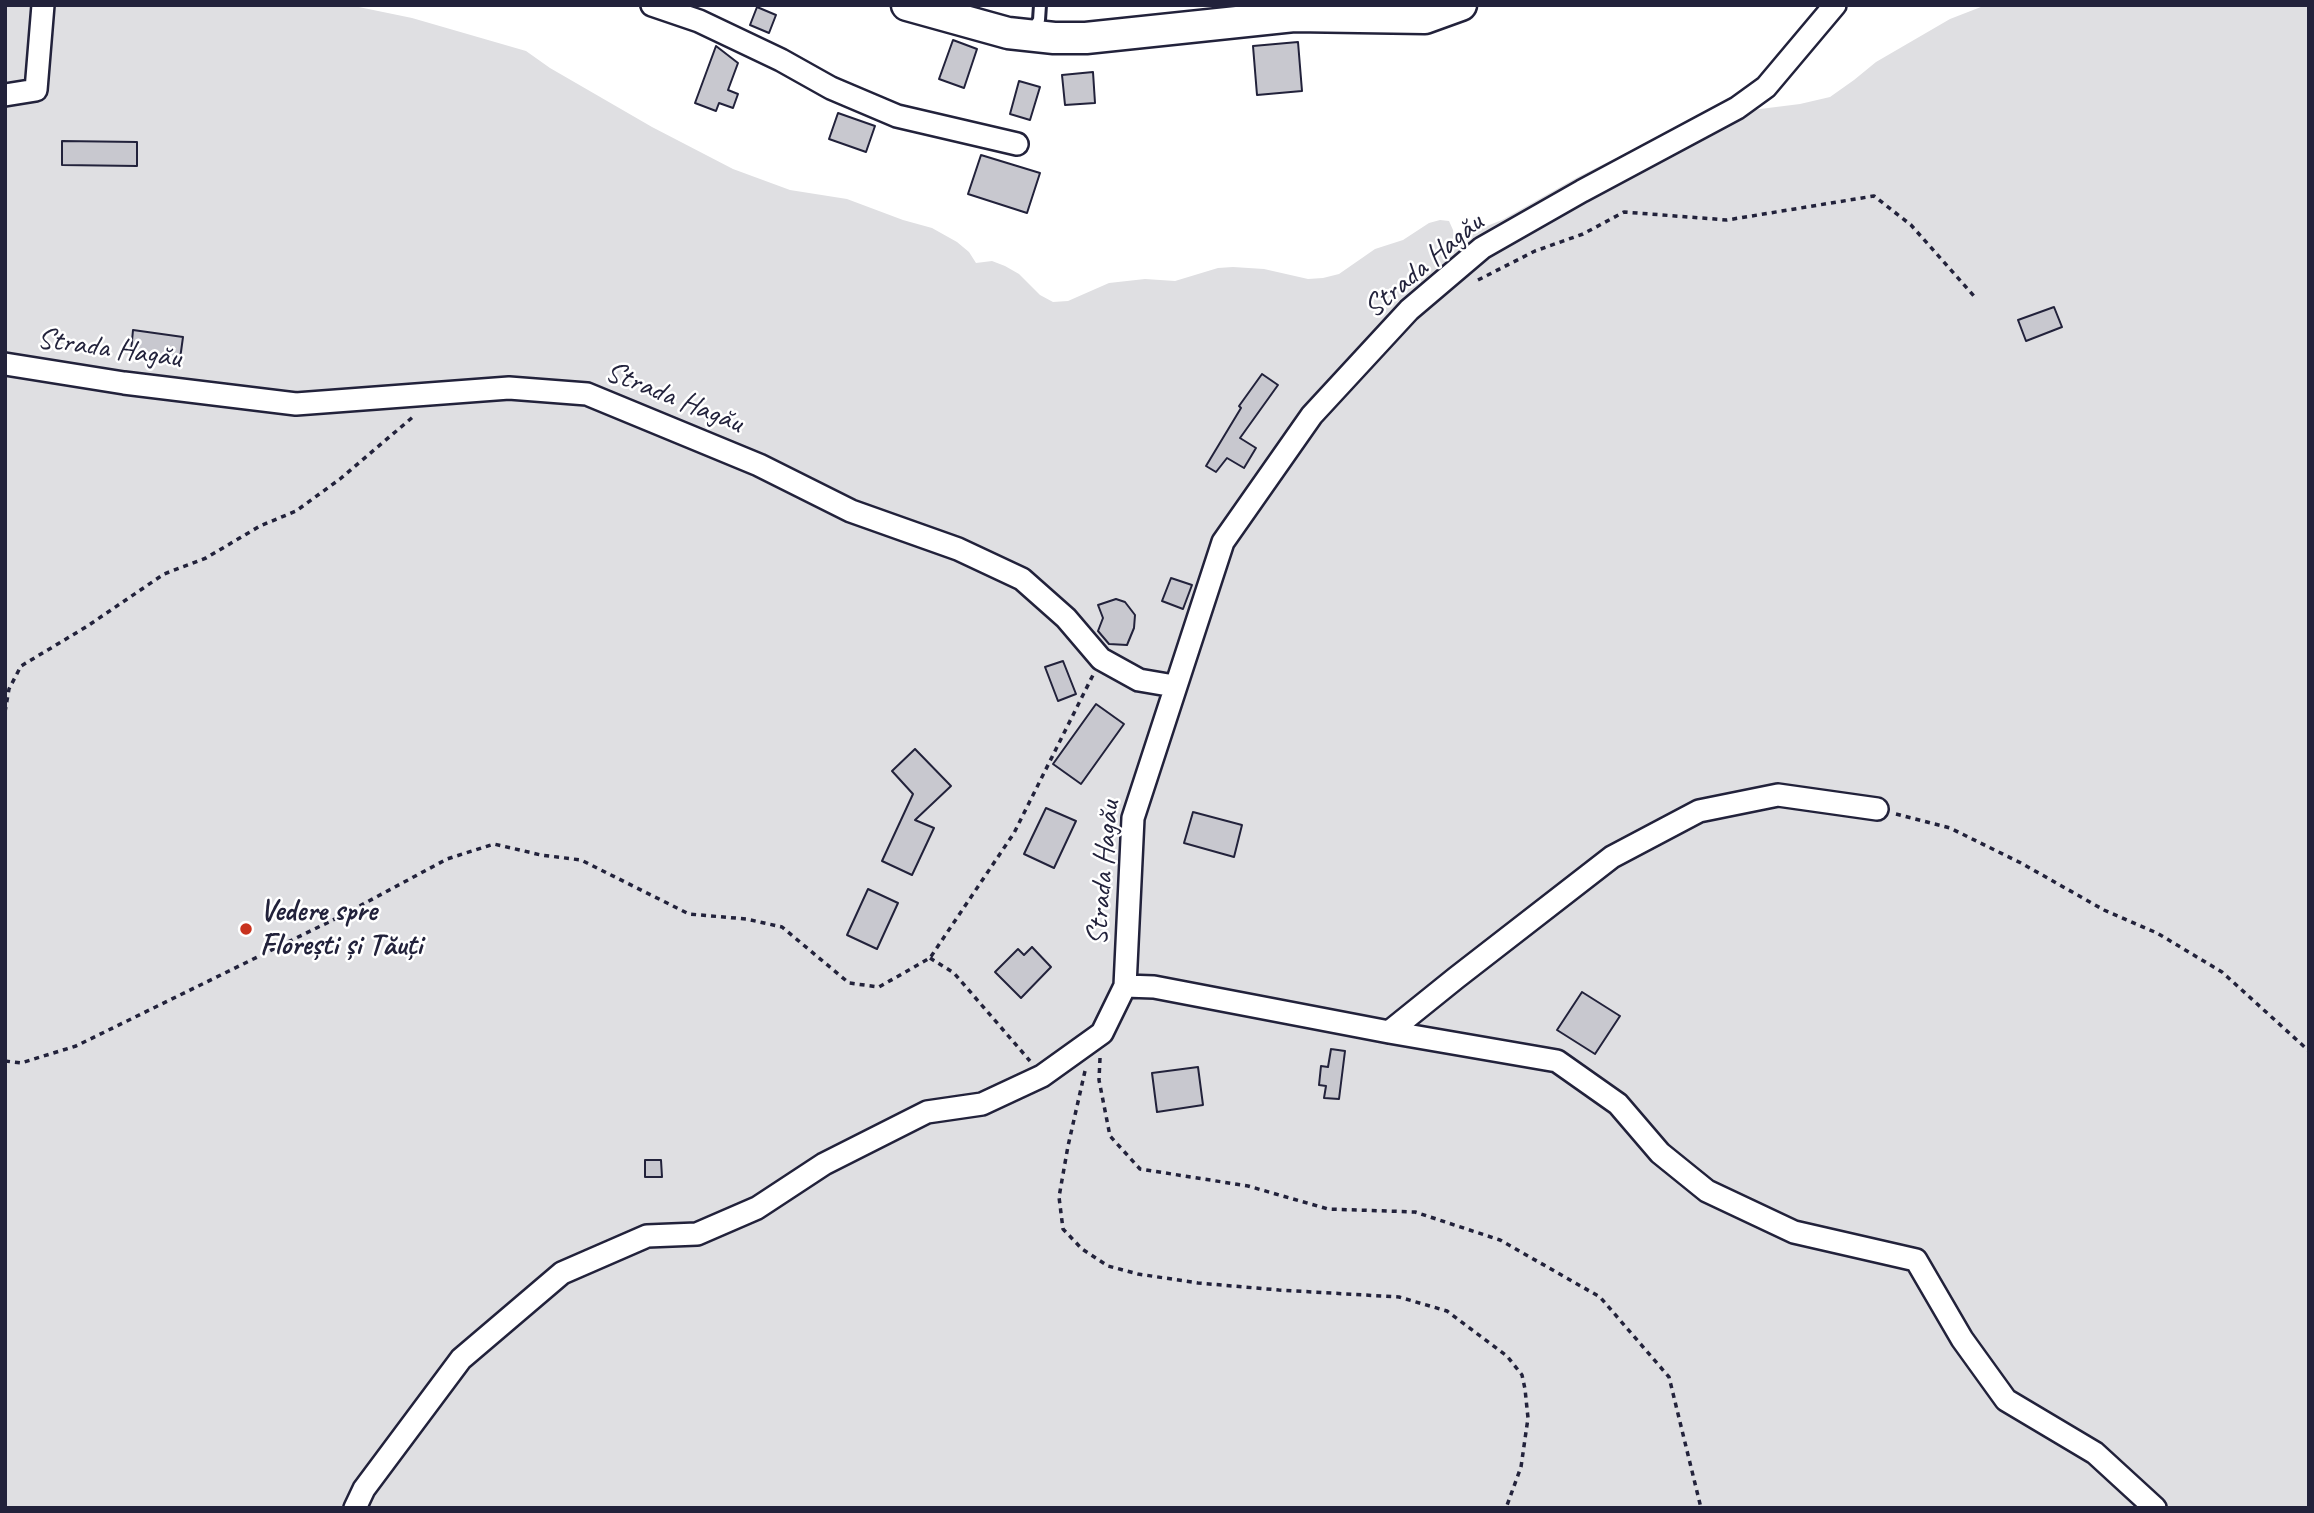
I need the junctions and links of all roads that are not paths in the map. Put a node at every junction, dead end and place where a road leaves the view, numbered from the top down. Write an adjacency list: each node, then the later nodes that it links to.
1 (43, 5): 8 (street)
2 (652, 5): 9 (street)
3 (907, 5): 7 (street)
4 (1040, 5): 7 (lane)
5 (1461, 5): 7 (street)
6 (1835, 5): 11 (street, Strada Hagău)
7 (1029, 35)
8 (5, 95)
9 (1017, 144)
10 (5, 364): 11 (street, Strada Hagău)
11 (1174, 686): 13 (street, Strada Hagău)
12 (1877, 809): 14 (street)
13 (1125, 986): 14 (street); 15 (street)
14 (1390, 1032): 16 (street)
15 (355, 1508)
16 (2155, 1508)

